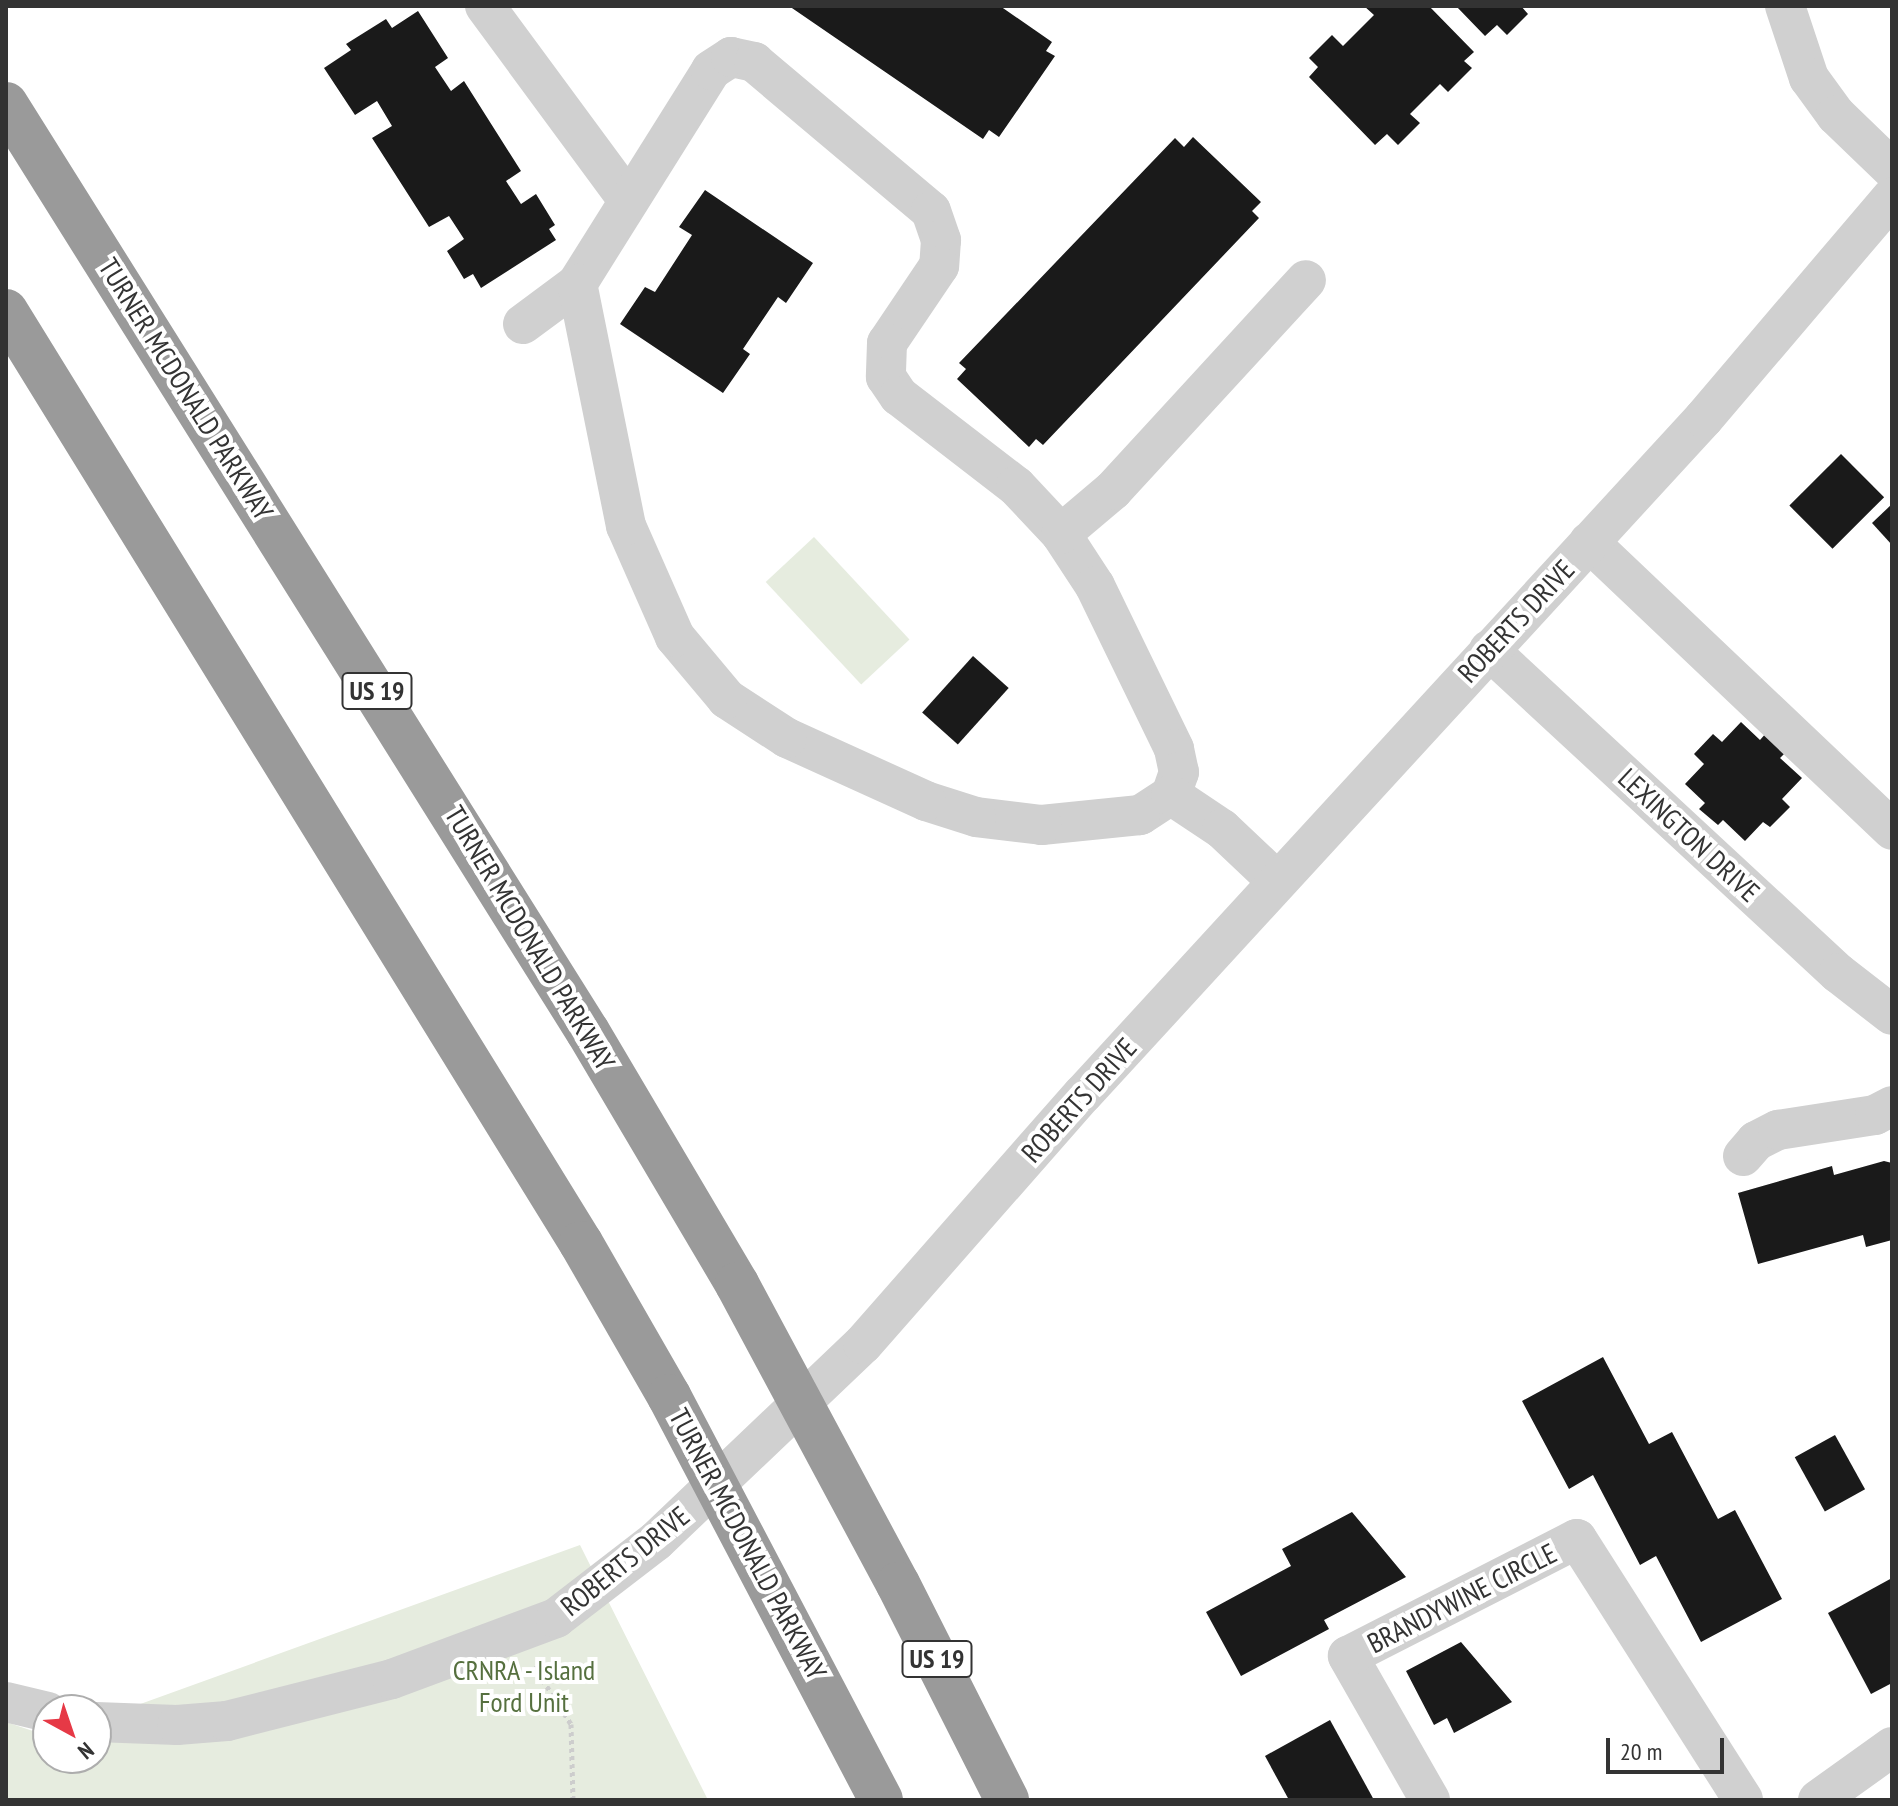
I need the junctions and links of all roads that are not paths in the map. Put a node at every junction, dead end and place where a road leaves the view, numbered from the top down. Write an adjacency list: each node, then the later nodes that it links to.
1 (485, 6): 6 (street)
2 (1785, 6): 4 (street)
3 (6, 104): 25 (highway, TURNER MCDONALD PARKWAY / US 19)
4 (1892, 169)
5 (1892, 197): 12 (street, ROBERTS DRIVE)
6 (629, 201): 8 (street); 11 (street)
7 (1306, 280): 11 (street)
8 (577, 284): 10 (street); 14 (street)
9 (6, 311): 24 (highway, TURNER MCDONALD PARKWAY)
10 (523, 324)
11 (1061, 534): 14 (street)
12 (1589, 542): 13 (street, ROBERTS DRIVE); 15 (street)
13 (1489, 650): 16 (street, ROBERTS DRIVE); 17 (street, LEXINGTON DRIVE)
14 (1171, 795): 16 (street)
15 (1892, 830)
16 (1277, 881): 22 (street, ROBERTS DRIVE)
17 (1892, 1015)
18 (1892, 1106): 19 (street)
19 (1743, 1156)
20 (6, 1702): 21 (street)
21 (32, 1708)
22 (112, 1723)
23 (1892, 1747): 28 (street)
24 (881, 1800)
25 (1007, 1800)
26 (1430, 1800): 27 (street, BRANDYWINE CIRCLE)
27 (1743, 1800)
28 (1818, 1800)

